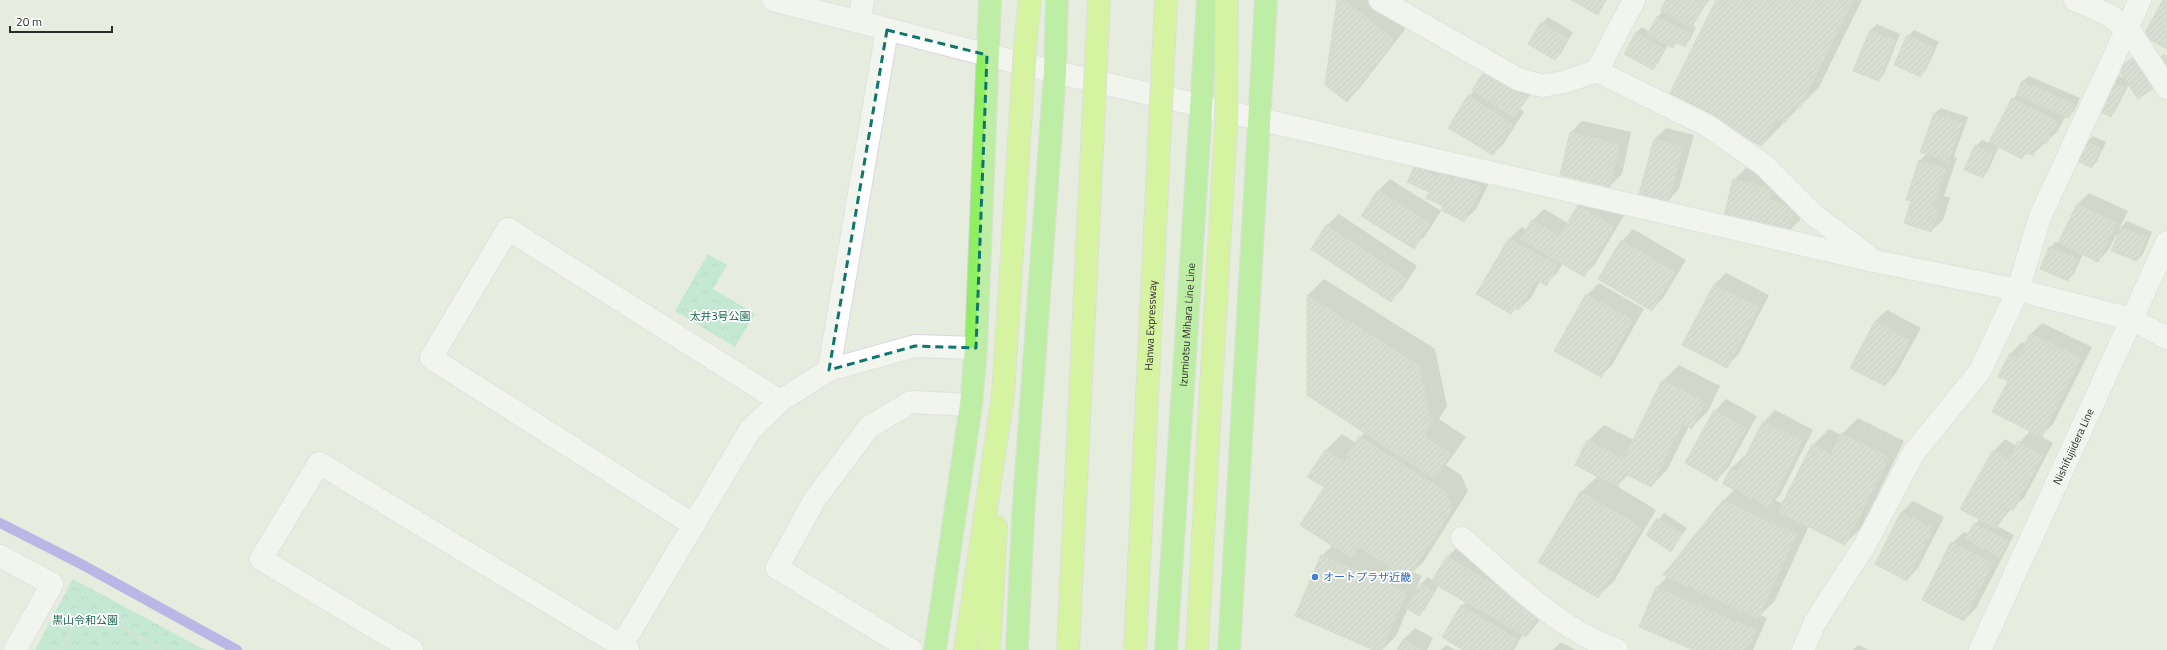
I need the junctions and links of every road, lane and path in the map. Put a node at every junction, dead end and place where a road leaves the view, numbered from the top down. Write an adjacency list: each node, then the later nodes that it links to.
1 (773, 0): 15 (street)
2 (863, 0): 15 (street)
3 (990, 0): 18 (main road)
4 (1030, 0): 31 (highway, bridge)
5 (1057, 0): 20 (main road)
6 (1099, 0): 47 (highway, bridge)
7 (1166, 0): 48 (highway, Hanwa Expressway, bridge)
8 (1208, 0): 22 (main road, Izumiotsu Mihara Line Line)
9 (1226, 0): 50 (highway, bridge)
10 (1266, 0): 23 (main road)
11 (1380, 0): 19 (street)
12 (1634, 0): 19 (street)
13 (2075, 0): 17 (street)
14 (2140, 0): 17 (street)
15 (859, 21): 16 (street)
16 (887, 30): 18 (street); 30 (street)
17 (2126, 30): 21 (street); 26 (street)
18 (987, 55): 20 (street); 29 (main road)
19 (1597, 71): 25 (street)
20 (1055, 72): 22 (street); 46 (main road)
21 (2167, 88)
22 (1200, 105): 23 (street); 49 (main road, Izumiotsu Mihara Line Line)
23 (1260, 118): 25 (street); 51 (main road)
24 (2167, 242): 27 (street, Nishifujiidera Line)
25 (1874, 261): 26 (street)
26 (2018, 290): 27 (street); 53 (street)
27 (2131, 318): 28 (street); 54 (street, Nishifujiidera Line)
28 (2167, 338)
29 (976, 348): 30 (street); 33 (main road)
30 (829, 370): 32 (street)
31 (1003, 395): 44 (highway); 45 (highway)
32 (780, 401): 34 (street); 34 (street)
33 (971, 405): 42 (street); 43 (main road)
34 (694, 525): 37 (street)
35 (1462, 538): 52 (street)
36 (0, 556): 38 (street)
37 (623, 649): 41 (street)
38 (15, 650)
39 (60, 650): 40 (path)
40 (165, 650)
41 (412, 650)
42 (911, 650)
43 (935, 650)
44 (965, 650)
45 (990, 650)
46 (1017, 650)
47 (1068, 650)
48 (1135, 650)
49 (1166, 650)
50 (1197, 650)
51 (1230, 650)
52 (1618, 650)
53 (1803, 650)
54 (1980, 650)

